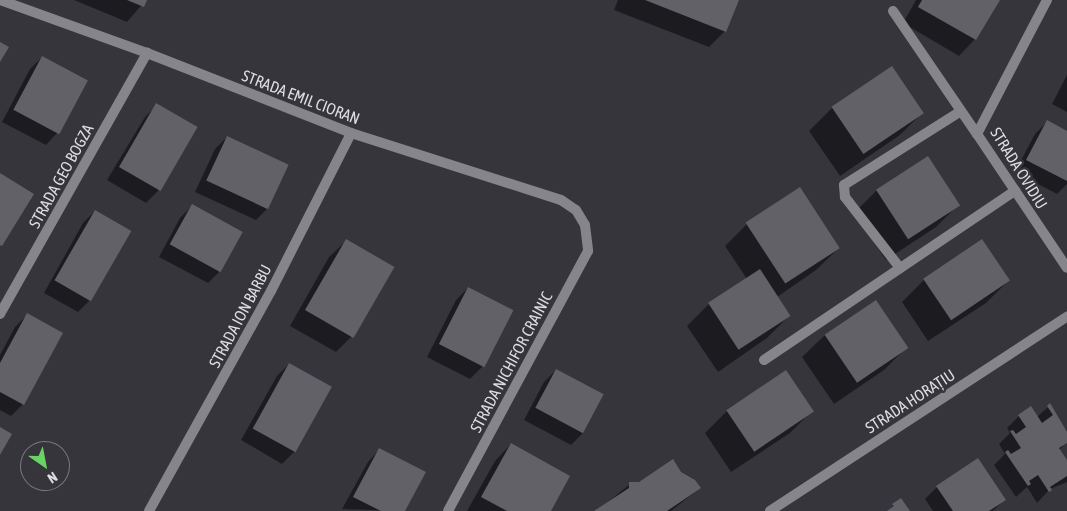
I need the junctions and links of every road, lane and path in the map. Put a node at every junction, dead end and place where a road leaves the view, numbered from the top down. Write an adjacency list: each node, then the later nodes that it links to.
1 (0, 0): 4 (street, STRADA EMIL CIORAN)
2 (1047, 0): 7 (street, STRADA OVIDIU)
3 (893, 11): 5 (street)
4 (147, 53): 6 (street, STRADA EMIL CIORAN); 12 (street, STRADA GEO BOGZA)
5 (961, 111): 7 (street); 10 (street)
6 (351, 133): 9 (street, STRADA EMIL CIORAN); 15 (street, STRADA ION BARBU)
7 (977, 134): 8 (street, STRADA OVIDIU)
8 (1014, 191): 10 (street); 11 (street, STRADA OVIDIU)
9 (585, 225): 16 (street, STRADA NICHIFOR CRAINIC)
10 (900, 268): 14 (street)
11 (1067, 268)
12 (0, 314)
13 (1067, 317): 17 (street, STRADA HORAȚIU)
14 (764, 360)
15 (149, 511)
16 (448, 511)
17 (770, 511)

